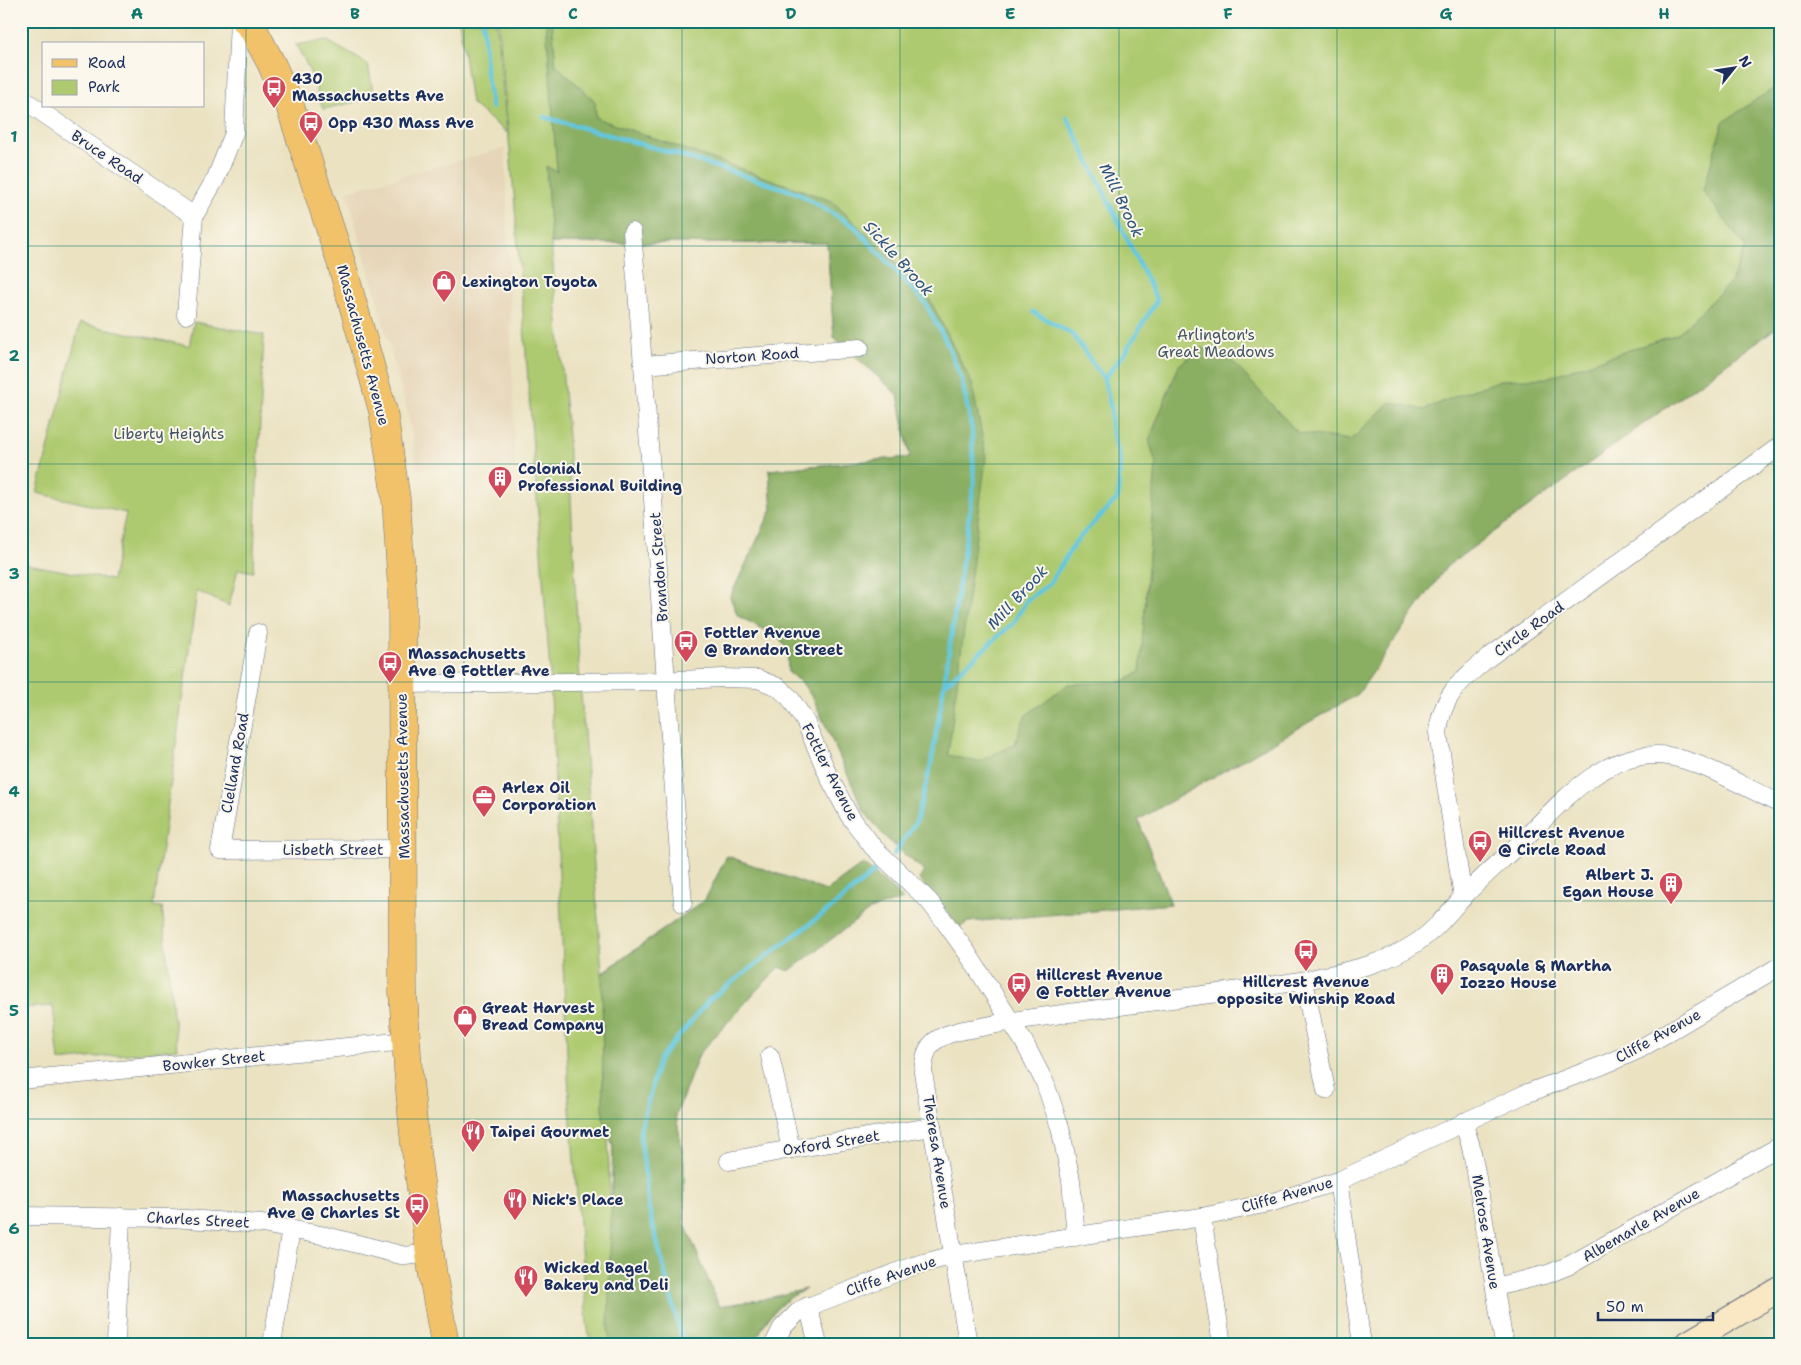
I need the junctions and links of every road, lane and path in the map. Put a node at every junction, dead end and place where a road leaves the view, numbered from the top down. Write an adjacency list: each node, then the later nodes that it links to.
1 (239, 21): 4 (street)
2 (246, 21): 12 (main road, Massachusetts Avenue)
3 (21, 98): 4 (street, Bruce Road)
4 (194, 216): 6 (street)
5 (632, 232): 8 (street, Brandon Street)
6 (186, 315)
7 (860, 348): 8 (street, Norton Road)
8 (644, 364): 11 (street, Brandon Street)
9 (1780, 446): 16 (street, Circle Road)
10 (258, 633): 15 (street, Clelland Road)
11 (666, 680): 12 (street, Fottler Avenue); 17 (street, Brandon Street); 20 (street, Fottler Avenue)
12 (402, 684): 14 (main road, Massachusetts Avenue)
13 (1780, 804): 16 (street, Theresa Avenue)
14 (404, 849): 15 (street, Lisbeth Street); 21 (main road, Massachusetts Avenue)
15 (263, 850)
16 (1462, 898): 19 (street, Theresa Avenue)
17 (683, 902)
18 (1780, 966): 25 (street, Cliffe Avenue)
19 (1304, 981): 20 (street, Theresa Avenue); 24 (street)
20 (1010, 1021): 26 (street, Theresa Avenue); 35 (street, Fottler Avenue)
21 (406, 1041): 23 (street, Bowker Street); 36 (main road, Massachusetts Avenue)
22 (770, 1056): 27 (street)
23 (21, 1080)
24 (1326, 1090)
25 (1463, 1122): 30 (street, Cliffe Avenue); 38 (street, Melrose Avenue)
26 (932, 1127): 27 (street, Oxford Street); 37 (street, Theresa Avenue)
27 (791, 1149): 29 (street, Oxford Street)
28 (1778, 1150): 38 (street, Albemarle Avenue)
29 (729, 1162)
30 (1338, 1181): 33 (street, Cliffe Avenue); 48 (street)
31 (21, 1216): 32 (street, Charles Street)
32 (121, 1217): 34 (street, Charles Street); 41 (street)
33 (1202, 1217): 35 (street, Cliffe Avenue); 47 (street)
34 (291, 1229): 36 (street, Charles Street); 42 (street)
35 (1076, 1236): 37 (street, Cliffe Avenue)
36 (430, 1253): 43 (main road, Massachusetts Avenue)
37 (954, 1255): 40 (street, Cliffe Avenue); 46 (street, Theresa Avenue)
38 (1495, 1286): 49 (street, Melrose Avenue)
39 (1780, 1289): 50 (street)
40 (808, 1306): 44 (street, Cliffe Avenue); 45 (street)
41 (116, 1344)
42 (272, 1344)
43 (446, 1344)
44 (774, 1344)
45 (818, 1344)
46 (968, 1344)
47 (1222, 1344)
48 (1362, 1344)
49 (1504, 1344)
50 (1686, 1344)

